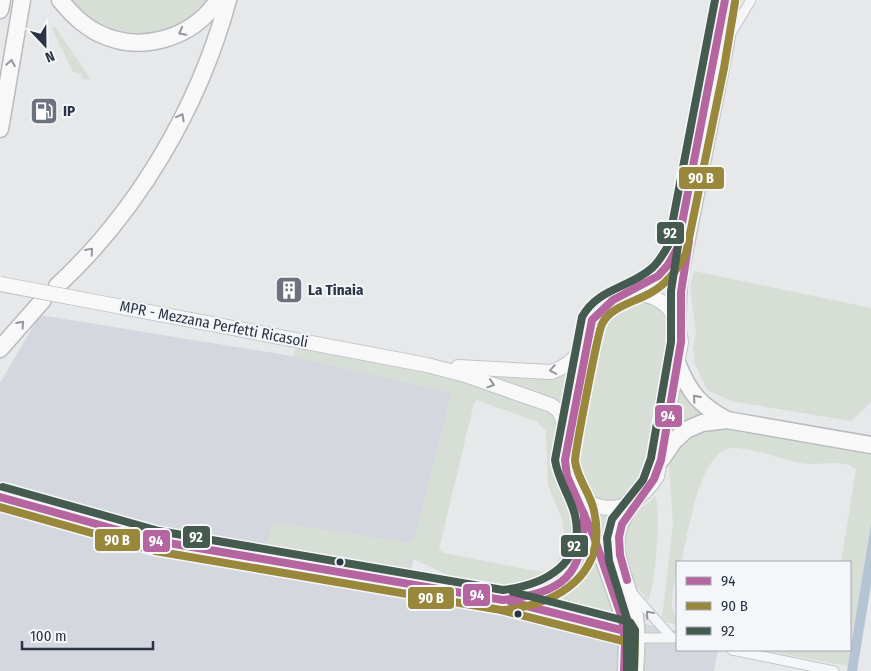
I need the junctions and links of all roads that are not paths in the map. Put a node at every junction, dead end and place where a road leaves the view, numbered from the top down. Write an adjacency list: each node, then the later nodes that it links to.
1 (2, 0): 9 (highway)
2 (22, 0): 11 (highway, one-way to 2)
3 (60, 0): 4 (highway, one-way to 3)
4 (218, 0)
5 (228, 0): 13 (highway, one-way to 5)
6 (725, 0): 14 (main road)
7 (733, 0): 10 (main road)
8 (751, 0): 10 (street)
9 (0, 10)
10 (728, 38): 16 (main road)
11 (0, 129)
12 (0, 284): 20 (main road, MPR - Mezzana Perfetti Ricasoli, bridge)
13 (56, 286)
14 (629, 292): 16 (main road); 17 (main road)
15 (43, 300): 18 (highway, one-way to 15)
16 (679, 325): 19 (main road)
17 (587, 339): 20 (main road, MPR - Mezzana Perfetti Ricasoli, one-way to 20); 22 (main road)
18 (0, 349)
19 (678, 365): 21 (highway, one-way to 19); 24 (main road)
20 (427, 366): 22 (main road, MPR - Mezzana Perfetti Ricasoli, one-way to 22)
21 (727, 420): 23 (highway); 24 (highway)
22 (569, 435): 25 (main road)
23 (871, 445)
24 (661, 460): 27 (main road)
25 (574, 488): 27 (main road); 28 (main road)
26 (0, 497): 31 (street)
27 (638, 499): 30 (main road)
28 (584, 511): 29 (street); 33 (main road)
29 (561, 583): 31 (street); 32 (street)
30 (629, 589): 34 (main road); 35 (street, one-way to 30)
31 (503, 600): 32 (street)
32 (557, 613): 33 (street)
33 (625, 632): 37 (main road)
34 (639, 638): 35 (street); 38 (main road)
35 (674, 638)
36 (737, 651): 39 (street)
37 (624, 671)
38 (637, 671)
39 (834, 671)

